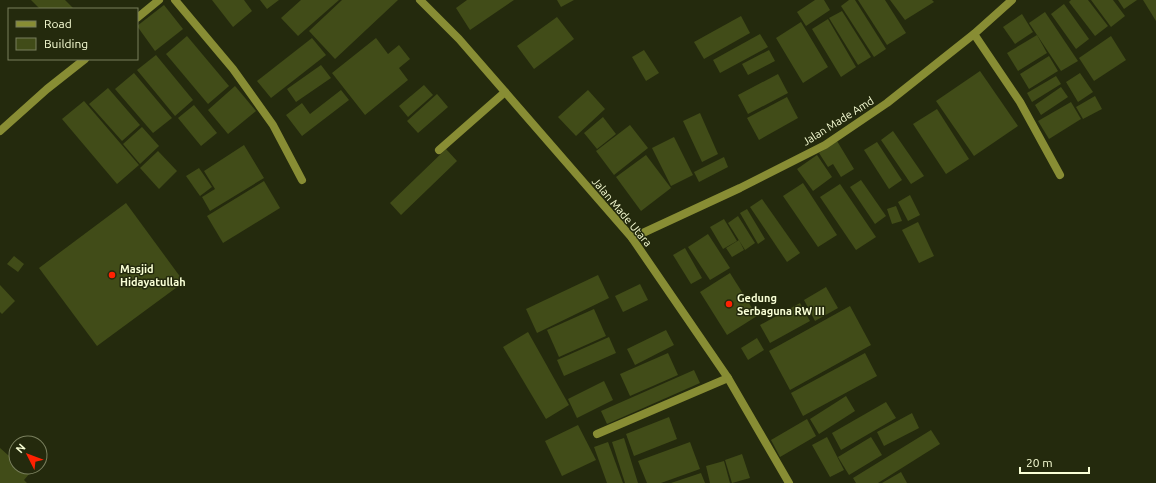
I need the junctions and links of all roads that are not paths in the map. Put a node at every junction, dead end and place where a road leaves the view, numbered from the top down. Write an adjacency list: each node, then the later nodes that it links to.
1 (159, 0): 5 (street)
2 (175, 0): 12 (street)
3 (420, 0): 8 (street, Jalan Made Utara)
4 (1012, 0): 6 (street, Jalan Made Amd)
5 (138, 17)
6 (974, 34): 11 (street); 13 (street, Jalan Made Amd)
7 (84, 60): 9 (street)
8 (505, 92): 10 (street); 13 (street, Jalan Made Utara)
9 (0, 131)
10 (439, 150)
11 (1060, 175)
12 (302, 180)
13 (632, 238): 14 (street, Jalan Made Utara)
14 (728, 378): 15 (street); 16 (street, Jalan Made Utara)
15 (597, 434)
16 (789, 483)

